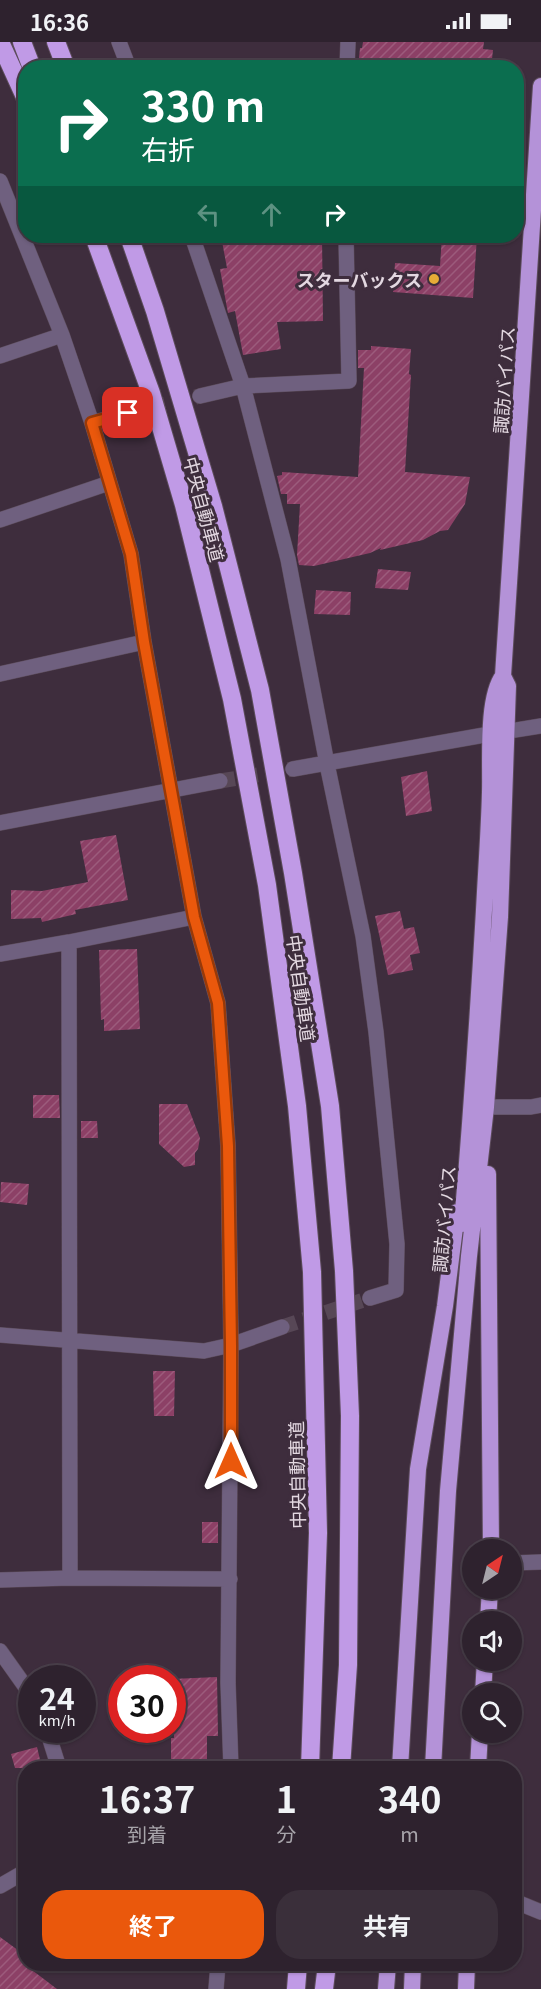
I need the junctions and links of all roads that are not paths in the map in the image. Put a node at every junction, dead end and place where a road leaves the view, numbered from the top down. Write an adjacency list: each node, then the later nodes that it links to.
1 (0, 42): 10 (highway)
2 (22, 42): 6 (highway)
3 (56, 42): 7 (highway)
4 (119, 42): 8 (street)
5 (348, 42): 9 (street)
6 (29, 60)
7 (63, 60)
8 (126, 60)
9 (347, 60)
10 (18, 81)
11 (541, 86): 12 (highway, 諏訪バイパス)
12 (539, 176): 33 (highway, 諏訪バイパス)
13 (2, 190): 14 (street)
14 (18, 229)
15 (24, 243): 21 (street)
16 (90, 243): 22 (highway)
17 (97, 243): 22 (highway, 中央自動車道)
18 (131, 243): 64 (highway, 中央自動車道)
19 (194, 243): 24 (street)
20 (346, 243): 24 (street)
21 (62, 335): 23 (street); 27 (street)
22 (130, 335): 63 (highway, 中央自動車道)
23 (0, 356)
24 (243, 386): 25 (street); 34 (street)
25 (200, 396)
26 (128, 413): 27 (street)
27 (92, 423): 28 (street)
28 (109, 483): 29 (street); 30 (street)
29 (0, 520)
30 (144, 642): 31 (street); 37 (street)
31 (0, 674)
32 (541, 726): 33 (street)
33 (498, 733): 34 (street); 43 (highway, 諏訪バイパス); 45 (highway, 諏訪バイパス)
34 (327, 764): 35 (street); 46 (street)
35 (292, 769)
36 (220, 781): 37 (street)
37 (170, 790): 38 (street); 39 (street)
38 (0, 823)
39 (194, 917): 40 (street); 50 (street)
40 (69, 942): 41 (street); 49 (street)
41 (0, 954)
42 (541, 1105): 43 (street)
43 (486, 1107): 44 (highway, 諏訪バイパス)
44 (483, 1131): 51 (highway); 67 (highway, 諏訪バイパス)
45 (464, 1195): 65 (highway); 66 (highway, 諏訪バイパス)
46 (370, 1298)
47 (282, 1327): 50 (street)
48 (0, 1335): 49 (street)
49 (70, 1341): 50 (street); 54 (street)
50 (231, 1345): 55 (street)
51 (491, 1539)
52 (541, 1562): 53 (street)
53 (522, 1563)
54 (70, 1578): 55 (street); 56 (street)
55 (230, 1579): 62 (street)
56 (0, 1580)
57 (0, 1651): 58 (street)
58 (18, 1676)
59 (51, 1743): 61 (street)
60 (479, 1743): 68 (highway)
61 (57, 1761)
62 (231, 1761)
63 (310, 1761)
64 (341, 1761)
65 (400, 1761)
66 (423, 1761)
67 (433, 1761)
68 (478, 1761)
69 (18, 1876): 70 (street)
70 (0, 1886)
71 (522, 1904): 72 (street)
72 (541, 1912)
73 (217, 1971): 80 (street)
74 (297, 1971): 81 (highway)
75 (326, 1971): 82 (highway)
76 (387, 1971): 83 (highway)
77 (412, 1971): 84 (highway)
78 (422, 1971): 85 (highway)
79 (467, 1971): 86 (highway)
80 (216, 1989)
81 (296, 1989)
82 (324, 1989)
83 (386, 1989)
84 (411, 1989)
85 (421, 1989)
86 (466, 1989)

